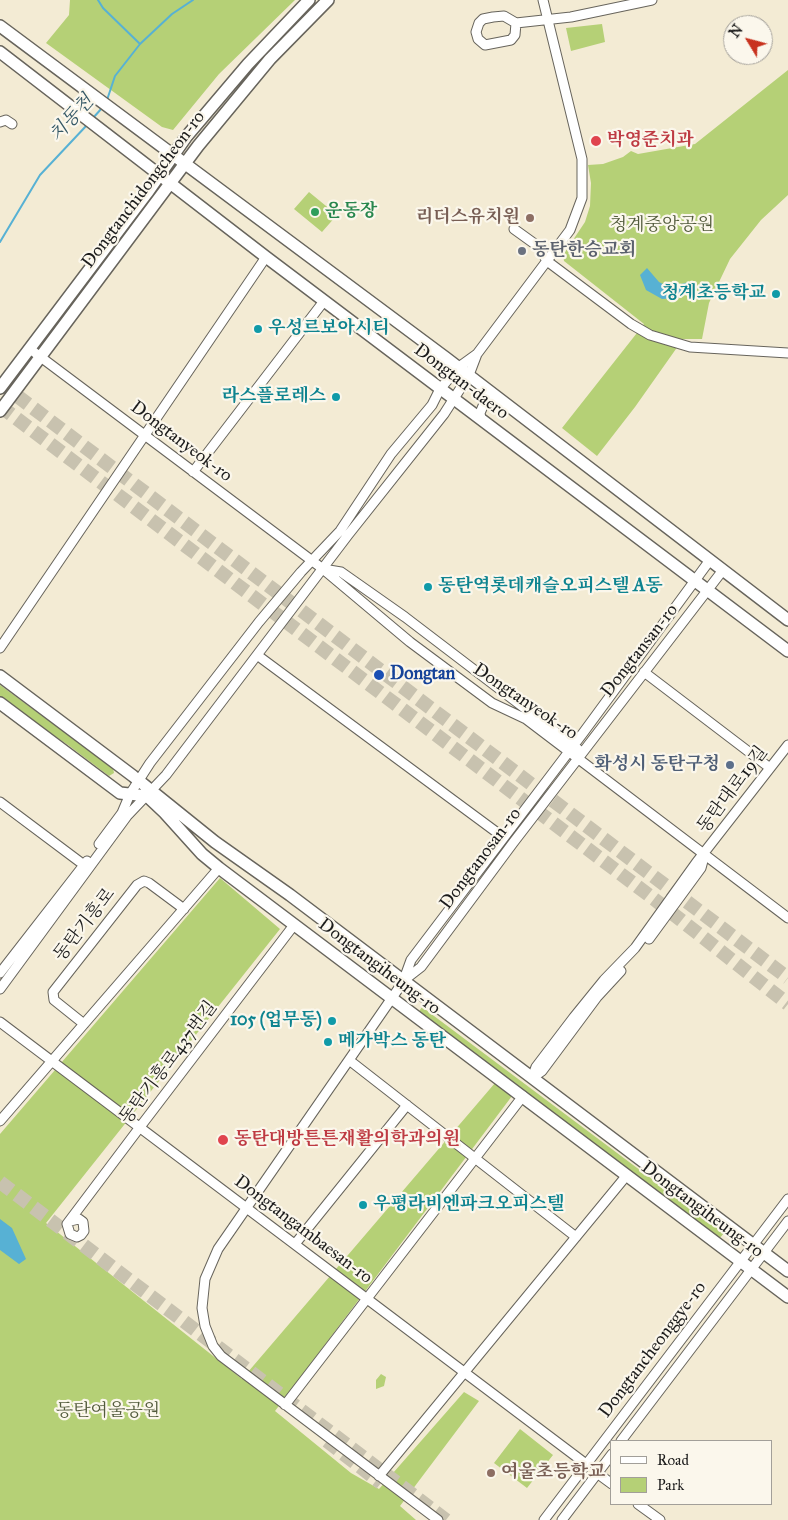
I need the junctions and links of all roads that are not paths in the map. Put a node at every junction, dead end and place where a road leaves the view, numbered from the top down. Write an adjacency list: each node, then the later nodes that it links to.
1 (309, 0): 11 (main road, Dongtanchidongcheon-ro)
2 (328, 0): 12 (main road, Dongtanchidongcheon-ro)
3 (543, 0): 5 (street)
4 (652, 0): 5 (street)
5 (548, 18): 6 (street); 17 (street)
6 (516, 23): 6 (street)
7 (0, 26): 11 (main road, Dongtan-daero)
8 (0, 52): 13 (main road, Dongtan-daero)
9 (1, 120): 10 (street)
10 (12, 124)
11 (174, 155): 12 (main road, Dongtan-daero); 13 (main road, Dongtanchidongcheon-ro)
12 (185, 163): 14 (main road, Dongtanchidongcheon-ro); 23 (main road, Dongtan-daero)
13 (160, 174): 14 (main road, Dongtan-daero); 19 (main road, Dongtanchidongcheon-ro)
14 (170, 183): 16 (main road, Dongtan-daero); 22 (main road, Dongtanchidongcheon-ro)
15 (514, 229): 17 (street)
16 (266, 257): 18 (main road, Dongtan-daero); 31 (street)
17 (547, 260): 20 (street); 21 (street)
18 (324, 300): 26 (main road, Dongtan-daero); 32 (street)
19 (30, 349): 22 (street, Dongtanyeok-ro); 25 (main road, Dongtanchidongcheon-ro)
20 (788, 353)
21 (477, 354): 23 (street); 24 (street)
22 (41, 357): 29 (main road, Dongtanchidongcheon-ro); 31 (street, Dongtanyeok-ro)
23 (459, 367): 24 (main road, Dongtan-daero); 26 (street)
24 (469, 375): 27 (main road, Dongtan-daero); 28 (street)
25 (0, 388)
26 (440, 389): 28 (main road, Dongtan-daero); 33 (street)
27 (497, 397): 30 (street); 34 (main road, Dongtan-daero)
28 (454, 399): 30 (main road, Dongtan-daero); 33 (street)
29 (0, 411)
30 (481, 419): 38 (main road, Dongtan-daero)
31 (144, 435): 32 (street, Dongtanyeok-ro); 45 (street)
32 (193, 472): 35 (street, Dongtanyeok-ro)
33 (344, 533): 35 (street); 36 (street)
34 (710, 560): 37 (main road, Dongtan-daero); 38 (street)
35 (312, 561): 36 (street, Dongtanyeok-ro); 57 (street)
36 (323, 569): 40 (street, Dongtanyeok-ro); 41 (street, Dongtanyeok-ro); 47 (street)
37 (723, 570): 39 (street, Dongtansan-ro); 44 (main road, Dongtan-daero)
38 (694, 581): 39 (main road, Dongtan-daero); 42 (street)
39 (708, 590): 43 (street, Dongtansan-ro); 46 (main road, Dongtan-daero)
40 (371, 594): 41 (street); 52 (street, Dongtanyeok-ro)
41 (364, 603): 52 (street, Dongtanyeok-ro)
42 (674, 609): 43 (street); 52 (street)
43 (686, 619): 48 (street, Dongtansan-ro)
44 (788, 620)
45 (0, 648)
46 (788, 651)
47 (257, 655): 59 (street); 61 (street)
48 (644, 672): 53 (street, Dongtansan-ro); 55 (street)
49 (0, 676): 54 (main road, Dongtangiheung-ro)
50 (0, 703): 56 (main road)
51 (788, 745): 55 (street, 동탄대로19길)
52 (571, 748): 53 (street, Dongtanyeok-ro); 61 (street, Dongtanosan-ro)
53 (581, 756): 62 (street, Dongtanyeok-ro); 69 (street, Dongtanosan-ro)
54 (118, 765): 56 (main road); 57 (main road, Dongtangiheung-ro)
55 (770, 768): 62 (street, 동탄대로19길)
56 (103, 781): 58 (main road)
57 (138, 781): 58 (street); 59 (main road, Dongtangiheung-ro)
58 (130, 794): 59 (main road); 63 (street)
59 (149, 794): 64 (main road, Dongtangiheung-ro); 69 (main road, Dongtangiheung-ro); 70 (street)
60 (0, 802): 63 (street)
61 (503, 837): 69 (street, Dongtanosan-ro)
62 (705, 854): 66 (street, Dongtanyeok-ro); 76 (street, 동탄대로19길)
63 (84, 864): 68 (street)
64 (219, 868): 65 (street); 67 (main road, Dongtangiheung-ro)
65 (184, 909): 73 (street); 73 (street, 동탄기흥로)
66 (788, 918)
67 (294, 925): 71 (main road, Dongtangiheung-ro); 80 (street, 동탄기흥로437번길)
68 (0, 973)
69 (403, 982): 71 (street, Dongtanosan-ro); 76 (main road, Dongtangiheung-ro)
70 (0, 989)
71 (392, 998): 74 (street, Dongtanosan-ro); 77 (main road, Dongtangiheung-ro)
72 (0, 1022): 75 (street, Dongtangambaesan-ro)
73 (84, 1024): 75 (street)
74 (349, 1060): 78 (street); 84 (street, Dongtanosan-ro)
75 (52, 1061): 79 (street); 80 (street, Dongtangambaesan-ro)
76 (532, 1078): 89 (main road, Dongtangiheung-ro)
77 (522, 1096): 81 (street); 82 (main road, Dongtangiheung-ro)
78 (407, 1105): 81 (street); 88 (street)
79 (0, 1121)
80 (140, 1127): 84 (street, Dongtangambaesan-ro); 85 (street, 동탄기흥로437번길)
81 (474, 1158): 87 (street); 96 (street)
82 (626, 1175): 87 (street); 91 (main road, Dongtangiheung-ro)
83 (788, 1199): 89 (street, Dongtancheonggye-ro)
84 (247, 1207): 88 (street, Dongtangambaesan-ro); 98 (street, Dongtanosan-ro)
85 (75, 1220)
86 (788, 1221): 90 (street)
87 (576, 1237): 97 (street)
88 (295, 1244): 96 (street, Dongtangambaesan-ro)
89 (753, 1245): 90 (main road, Dongtangiheung-ro); 91 (street, Dongtancheonggye-ro)
90 (764, 1253): 92 (street); 93 (main road, Dongtangiheung-ro)
91 (740, 1261): 92 (main road, Dongtangiheung-ro); 101 (street, Dongtancheonggye-ro)
92 (751, 1270): 95 (main road, Dongtangiheung-ro); 99 (street)
93 (788, 1271)
94 (788, 1277): 95 (main road)
95 (785, 1295)
96 (367, 1298): 97 (street, Dongtangambaesan-ro); 98 (street)
97 (465, 1372): 101 (street, Dongtangambaesan-ro); 103 (street)
98 (285, 1405): 103 (street)
99 (622, 1440)
100 (610, 1457): 102 (street)
101 (586, 1464): 107 (street, Dongtancheonggye-ro)
102 (597, 1473): 104 (street); 108 (street)
103 (379, 1476): 106 (street)
104 (610, 1483)
105 (639, 1505): 109 (street)
106 (438, 1520)
107 (544, 1520)
108 (562, 1520)
109 (660, 1520)

